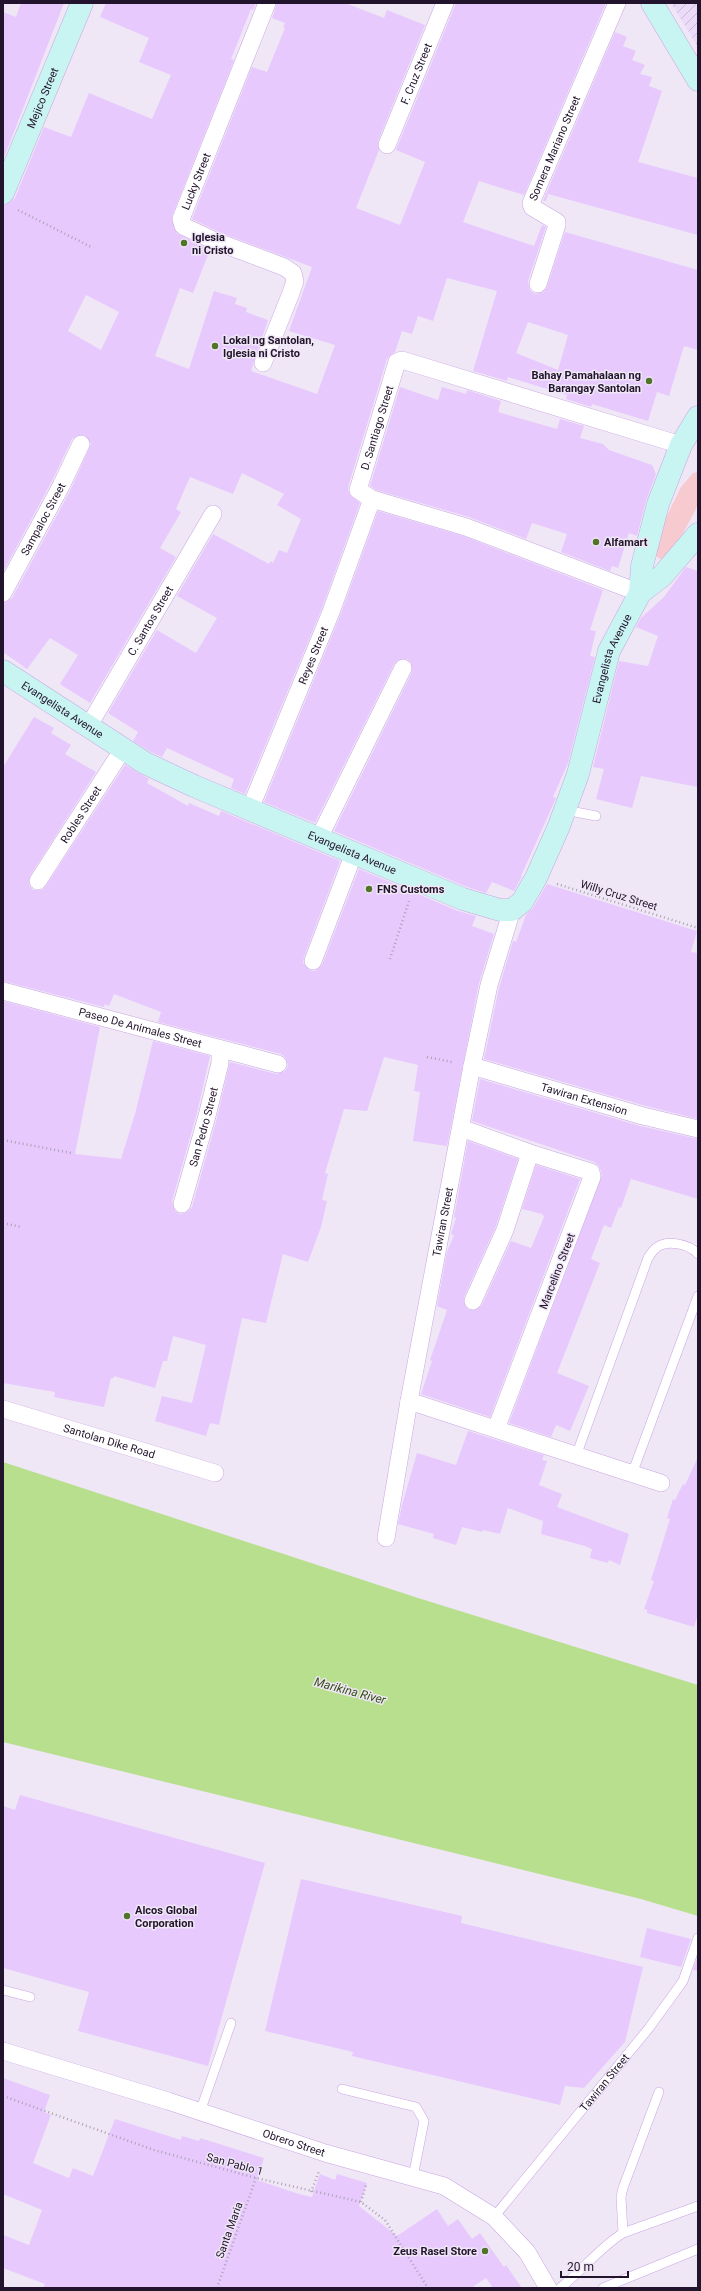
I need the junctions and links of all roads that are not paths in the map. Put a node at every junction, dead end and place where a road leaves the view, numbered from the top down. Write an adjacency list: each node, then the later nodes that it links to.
1 (82, 3): 8 (street, Mejico Street)
2 (267, 3): 10 (street, Lucky Street)
3 (445, 3): 7 (street, F. Cruz Street)
4 (617, 3): 9 (street, Somera Mariano Street)
5 (652, 3): 6 (street)
6 (698, 80)
7 (387, 145)
8 (10, 201)
9 (538, 284)
10 (263, 363)
11 (698, 417): 13 (street, Evangelista Avenue)
12 (81, 444): 18 (street, Sampaloc Street)
13 (681, 445): 14 (street, D. Santiago Street); 17 (street, Evangelista Avenue)
14 (372, 499): 17 (street, D. Santiago Street); 23 (street, Reyes Street)
15 (213, 514): 21 (street, C. Santos Street)
16 (698, 534): 17 (street, Evangelista Avenue)
17 (640, 593): 24 (street, Evangelista Avenue)
18 (3, 594)
19 (403, 668): 26 (street)
20 (3, 671): 21 (street, Evangelista Avenue)
21 (88, 727): 22 (street, Evangelista Avenue)
22 (123, 749): 23 (street, Evangelista Avenue); 28 (street, Robles Street)
23 (250, 809): 26 (street, Evangelista Avenue)
24 (565, 810): 25 (lane); 29 (street, Evangelista Avenue)
25 (596, 816)
26 (319, 838): 27 (street, Evangelista Avenue)
27 (354, 853): 29 (street, Evangelista Avenue); 30 (street)
28 (38, 881)
29 (512, 910): 34 (street, Tawiran Street)
30 (313, 960)
31 (3, 991): 32 (street, Paseo De Animales Street)
32 (220, 1049): 33 (street, Paseo De Animales Street); 38 (street, San Pedro Street)
33 (278, 1064)
34 (472, 1066): 35 (street, Tawiran Street); 36 (street, Tawiran Extension)
35 (461, 1128): 37 (street, Marcelino Street); 42 (street, Tawiran Street)
36 (698, 1129)
37 (530, 1153): 41 (street); 44 (street, Marcelino Street)
38 (182, 1204)
39 (698, 1254): 45 (lane)
40 (698, 1296): 47 (lane)
41 (473, 1302)
42 (409, 1401): 44 (street); 49 (street, Tawiran Street)
43 (3, 1409): 46 (street, Santolan Dike Road)
44 (496, 1429): 45 (street)
45 (576, 1456): 47 (street)
46 (215, 1473)
47 (632, 1474): 48 (street)
48 (661, 1483)
49 (386, 1538)
50 (698, 1938): 60 (lane, Tawiran Street)
51 (3, 1990): 52 (lane)
52 (30, 1997)
53 (231, 2023): 57 (lane)
54 (3, 2051): 57 (street, Obrero Street)
55 (342, 2089): 58 (lane)
56 (659, 2092): 61 (lane)
57 (200, 2112): 58 (street, Obrero Street)
58 (413, 2177): 60 (street, Obrero Street)
59 (698, 2206): 61 (lane)
60 (494, 2217): 63 (street, Obrero Street)
61 (623, 2233): 64 (lane)
62 (698, 2249): 65 (lane)
63 (548, 2288)
64 (560, 2288)
65 (603, 2288)

